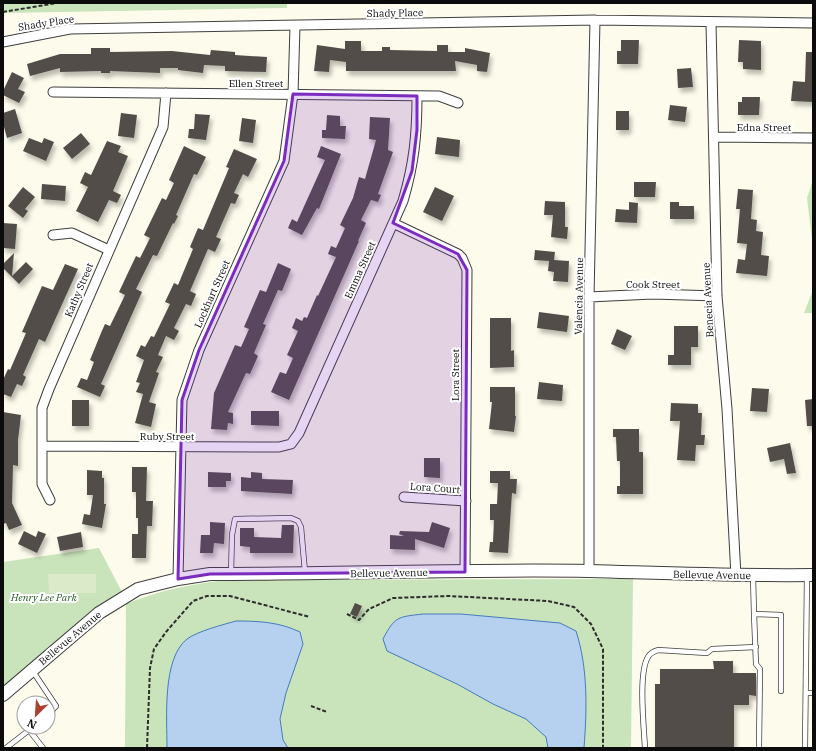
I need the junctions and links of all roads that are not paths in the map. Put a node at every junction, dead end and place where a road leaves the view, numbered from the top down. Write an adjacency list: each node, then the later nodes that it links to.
1 (595, 20): 2 (street, Shady Place); 4 (street, Shady Place); 17 (street, Valencia Avenue)
2 (711, 22): 3 (street, Shady Place); 11 (street, Benecia Avenue)
3 (813, 23)
4 (295, 26): 5 (street, Shady Place); 8 (street, Lockhart Street)
5 (3, 42)
6 (53, 92): 7 (street, Ellen Street)
7 (166, 94): 8 (street, Ellen Street); 15 (street, Kathy Street)
8 (292, 94): 9 (street, Ellen Street); 20 (street, Lockhart Street)
9 (417, 96): 10 (street, Ellen Street); 13 (street, Emma Street)
10 (458, 103)
11 (714, 138): 12 (street, Edna Street); 16 (street, Benecia Avenue)
12 (813, 138)
13 (393, 223): 18 (street, Emma Street); 23 (street, Lora Street)
14 (53, 235): 15 (street)
15 (109, 250): 19 (street, Kathy Street)
16 (717, 296): 17 (street, Cook Street); 29 (street, Benecia Avenue)
17 (589, 297): 25 (street, Valencia Avenue)
18 (291, 444): 20 (street, Ruby Street)
19 (42, 446): 20 (street, Ruby Street); 22 (street, Kathy Street)
20 (181, 448): 31 (street, Lockhart Street)
21 (404, 497): 23 (street, Lora Court)
22 (50, 500)
23 (466, 501): 24 (street, Lora Street)
24 (465, 572): 25 (street, Bellevue Avenue); 27 (street, Bellevue Avenue)
25 (589, 572): 29 (street, Bellevue Avenue)
26 (231, 574): 27 (street, Bellevue Avenue); 27 (lane); 31 (street, Bellevue Avenue)
27 (305, 574)
28 (810, 575): 30 (street, Bellevue Avenue); 36 (lane)
29 (736, 576): 30 (street, Bellevue Avenue)
30 (753, 576): 32 (lane)
31 (178, 578): 34 (street, Bellevue Avenue)
32 (754, 614): 33 (lane); 35 (lane)
33 (756, 647): 44 (lane); 45 (lane)
34 (32, 670): 38 (street, Bellevue Avenue); 39 (lane)
35 (781, 691)
36 (806, 693): 37 (lane); 46 (lane)
37 (813, 693)
38 (3, 695)
39 (49, 695)
40 (22, 735): 42 (lane)
41 (35, 735): 43 (lane)
42 (6, 748)
43 (43, 748)
44 (645, 748)
45 (760, 748)
46 (805, 748)

